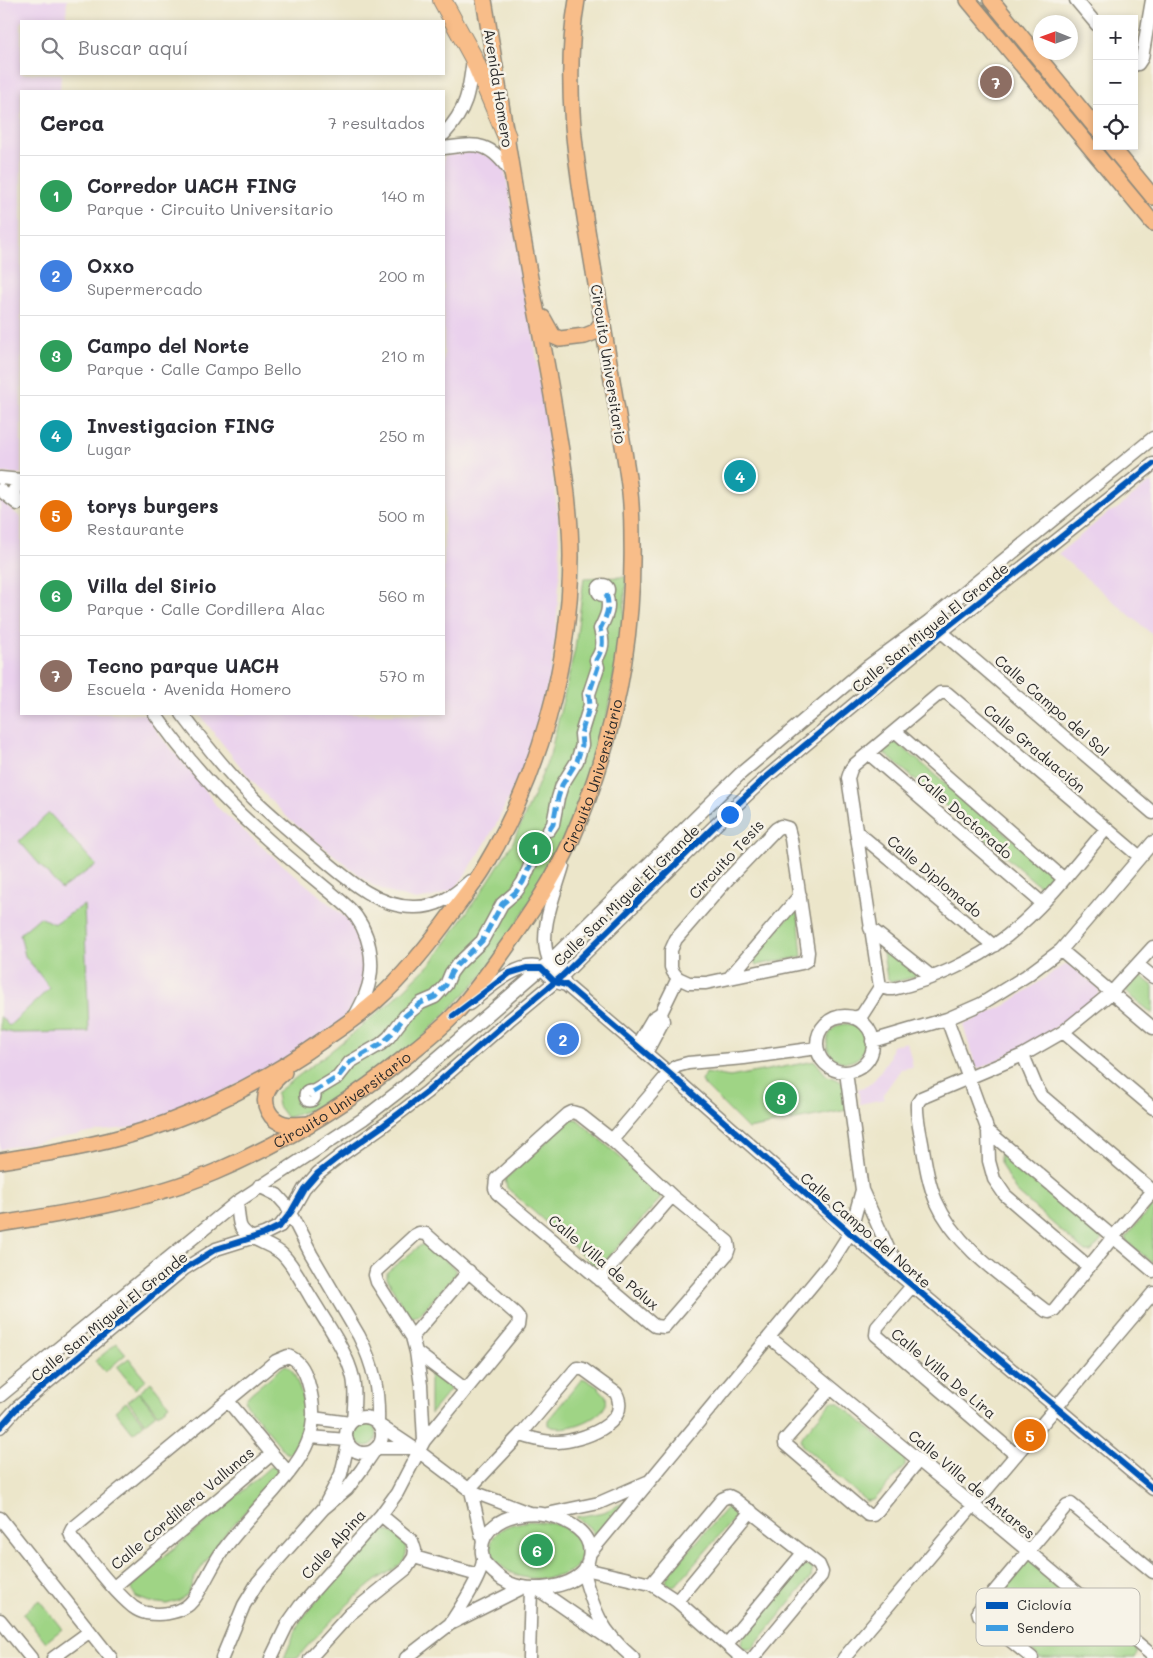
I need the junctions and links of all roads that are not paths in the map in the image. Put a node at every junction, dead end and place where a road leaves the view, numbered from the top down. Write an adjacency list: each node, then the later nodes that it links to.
1 (442, 0): 11 (highway)
2 (484, 0): 15 (main road, Avenida Homero)
3 (577, 0): 22 (main road, Circuito Universitario)
4 (968, 0): 20 (main road)
5 (990, 0): 9 (main road)
6 (997, 0): 9 (street)
7 (1076, 0): 10 (street)
8 (1152, 0): 12 (street)
9 (1006, 19): 13 (main road)
10 (1093, 21)
11 (473, 57): 14 (street); 15 (highway)
12 (1138, 64)
13 (1093, 123)
14 (445, 133)
15 (507, 137): 18 (main road, Avenida Homero)
16 (445, 148): 18 (street)
17 (1114, 150): 19 (main road)
18 (513, 176): 21 (main road)
19 (1153, 197)
20 (1153, 223)
21 (536, 309): 22 (main road); 43 (main road)
22 (603, 321): 41 (main road, Circuito Universitario)
23 (1153, 438): 31 (street, Calle San Miguel El Grande)
24 (1153, 464): 32 (street, Calle San Miguel El Grande)
25 (0, 478): 26 (street)
26 (20, 480)
27 (20, 481): 29 (street)
28 (0, 490): 29 (street)
29 (20, 506)
30 (606, 594): 77 (street)
31 (930, 621): 32 (street, Calle Campo del Sol); 53 (street, Calle San Miguel El Grande)
32 (942, 632): 37 (street, Calle Campo del Sol); 59 (street, Calle San Miguel El Grande)
33 (155, 715): 45 (street)
34 (183, 715): 44 (street)
35 (895, 731): 36 (street); 38 (street, Calle Graduación); 46 (street, Calle Doctorado)
36 (868, 753): 39 (street); 48 (street, Calle Doctorado)
37 (1153, 813)
38 (1106, 829): 42 (street, Calle Graduación); 46 (street)
39 (856, 831): 49 (street); 50 (street, Calle Diplomado)
40 (1153, 842): 42 (street)
41 (570, 843): 53 (street); 62 (main road, Circuito Universitario)
42 (1140, 857): 52 (street)
43 (483, 870): 44 (street); 64 (main road)
44 (344, 876): 45 (street)
45 (313, 879): 64 (street)
46 (1064, 879): 48 (street)
47 (800, 895): 55 (street); 55 (street, Circuito Tesis); 58 (street, Circuito Tesis)
48 (1042, 903): 50 (street)
49 (870, 928): 56 (street); 60 (street)
50 (994, 946): 56 (street)
51 (1153, 947): 54 (street)
52 (1061, 950): 61 (street); 65 (street)
53 (546, 965): 59 (street, Calle Campo del Norte); 62 (street); 83 (street, Calle San Miguel El Grande)
54 (1138, 965): 57 (street); 61 (street)
55 (730, 977): 58 (street, Circuito Tesis)
56 (932, 977): 60 (street)
57 (1153, 977)
58 (678, 978): 71 (street)
59 (561, 981): 71 (street, Calle Campo del Norte); 88 (street, Calle San Miguel El Grande)
60 (882, 988): 63 (street); 66 (street)
61 (1111, 993): 67 (street); 68 (street)
62 (453, 1016): 79 (main road, Circuito Universitario)
63 (854, 1018): 66 (street); 70 (street)
64 (354, 1019): 73 (main road)
65 (947, 1019): 69 (street); 76 (street)
66 (866, 1025): 69 (street)
67 (1153, 1028)
68 (1063, 1032): 72 (street); 78 (street)
69 (872, 1041): 74 (street)
70 (817, 1048): 74 (street); 75 (street)
71 (641, 1049): 75 (street, Calle Campo del Norte)
72 (1023, 1055): 76 (street); 85 (street)
73 (299, 1057): 79 (main road); 82 (main road)
74 (846, 1072): 84 (street, Calle Campo del Norte)
75 (669, 1073): 81 (street); 90 (street, Calle Campo del Norte)
76 (969, 1079): 80 (street); 93 (street)
77 (313, 1092)
78 (1153, 1108)
79 (311, 1124): 89 (main road, Circuito Universitario)
80 (988, 1131): 92 (street); 93 (street)
81 (612, 1140): 86 (street, Calle Villa de Pólux); 96 (street, Calle Villa de Pólux)
82 (0, 1161)
83 (259, 1186): 87 (street, Calle San Miguel El Grande); 88 (street)
84 (862, 1190): 90 (street, Calle Campo del Norte); 97 (street, Calle Campo del Norte)
85 (1153, 1191): 92 (street)
86 (672, 1196): 96 (street); 96 (street, Calle Villa de Pólux)
87 (237, 1202): 91 (street); 104 (street, Calle San Miguel El Grande)
88 (291, 1212): 91 (street, Calle San Miguel El Grande); 109 (street)
89 (0, 1224)
90 (850, 1233): 97 (street, Calle Campo del Norte); 100 (street, Calle Campo del Norte)
91 (252, 1237): 108 (street); 110 (street, Calle San Miguel El Grande)
92 (1113, 1237): 93 (street); 94 (street)
93 (1089, 1267)
94 (1153, 1271)
95 (469, 1272): 99 (street); 99 (street); 103 (street)
96 (599, 1280)
97 (912, 1286): 106 (street, Calle Campo del Norte); 117 (street, Calle Villa De Lira)
98 (1153, 1293): 106 (street)
99 (412, 1337): 101 (street)
100 (769, 1337): 102 (street, Calle Villa de Antares); 120 (street, Calle Campo del Norte)
101 (416, 1352): 103 (street); 114 (street)
102 (831, 1388): 118 (street, Calle Villa de Antares); 118 (street)
103 (465, 1389): 114 (street)
104 (0, 1396)
105 (228, 1402): 107 (street); 116 (street); 140 (street)
106 (1056, 1408): 117 (street); 121 (street, Calle Campo del Norte)
107 (313, 1418): 108 (street); 112 (street)
108 (351, 1422): 109 (street); 113 (street)
109 (379, 1424): 114 (street); 115 (street)
110 (0, 1427)
111 (520, 1435): 111 (street); 122 (street)
112 (310, 1437): 113 (street); 119 (street)
113 (347, 1442): 115 (street); 124 (street)
114 (418, 1447): 115 (street); 122 (street); 128 (street, Calle Alpina)
115 (376, 1449): 124 (street)
116 (272, 1454): 119 (street); 140 (street, Calle Cordillera Vallunas)
117 (1016, 1455): 123 (street)
118 (919, 1460): 123 (street, Calle Villa de Antares)
119 (289, 1473): 140 (street)
120 (649, 1480): 127 (street); 132 (street, Calle Campo del Norte)
121 (1153, 1489)
122 (470, 1490): 126 (street); 130 (street)
123 (974, 1505): 131 (street, Calle Villa de Antares); 164 (street)
124 (323, 1509): 156 (street)
125 (751, 1512): 133 (street); 139 (street); 144 (street)
126 (532, 1514): 127 (street); 130 (street)
127 (546, 1514): 132 (street)
128 (381, 1515): 134 (street); 157 (street, Calle Alpina)
129 (0, 1518): 147 (street)
130 (483, 1542): 135 (street)
131 (1028, 1552): 137 (street); 142 (street); 143 (street, Calle Villa de Antares)
132 (590, 1553): 136 (street)
133 (803, 1553): 148 (street); 163 (street)
134 (414, 1557): 138 (street); 158 (street)
135 (483, 1561): 138 (street); 141 (street)
136 (584, 1571): 139 (street); 141 (street); 149 (street)
137 (1153, 1572)
138 (478, 1575): 146 (street)
139 (651, 1584): 144 (street)
140 (114, 1587)
141 (531, 1588): 146 (street); 149 (street); 160 (street)
142 (998, 1588)
143 (1070, 1588)
144 (677, 1601): 148 (street)
145 (0, 1620): 153 (street)
146 (450, 1624): 159 (street)
147 (89, 1632): 154 (street); 155 (street)
148 (727, 1644): 162 (street)
149 (617, 1645): 161 (street)
150 (1017, 1646): 165 (street)
151 (1137, 1646): 152 (street, Calle Villa de Antares)
152 (1147, 1655)
153 (32, 1658)
154 (53, 1658)
155 (111, 1658)
156 (222, 1658)
157 (271, 1658)
158 (310, 1658)
159 (406, 1658)
160 (528, 1658)
161 (633, 1658)
162 (742, 1658)
163 (753, 1658)
164 (844, 1658)
165 (1032, 1658)

